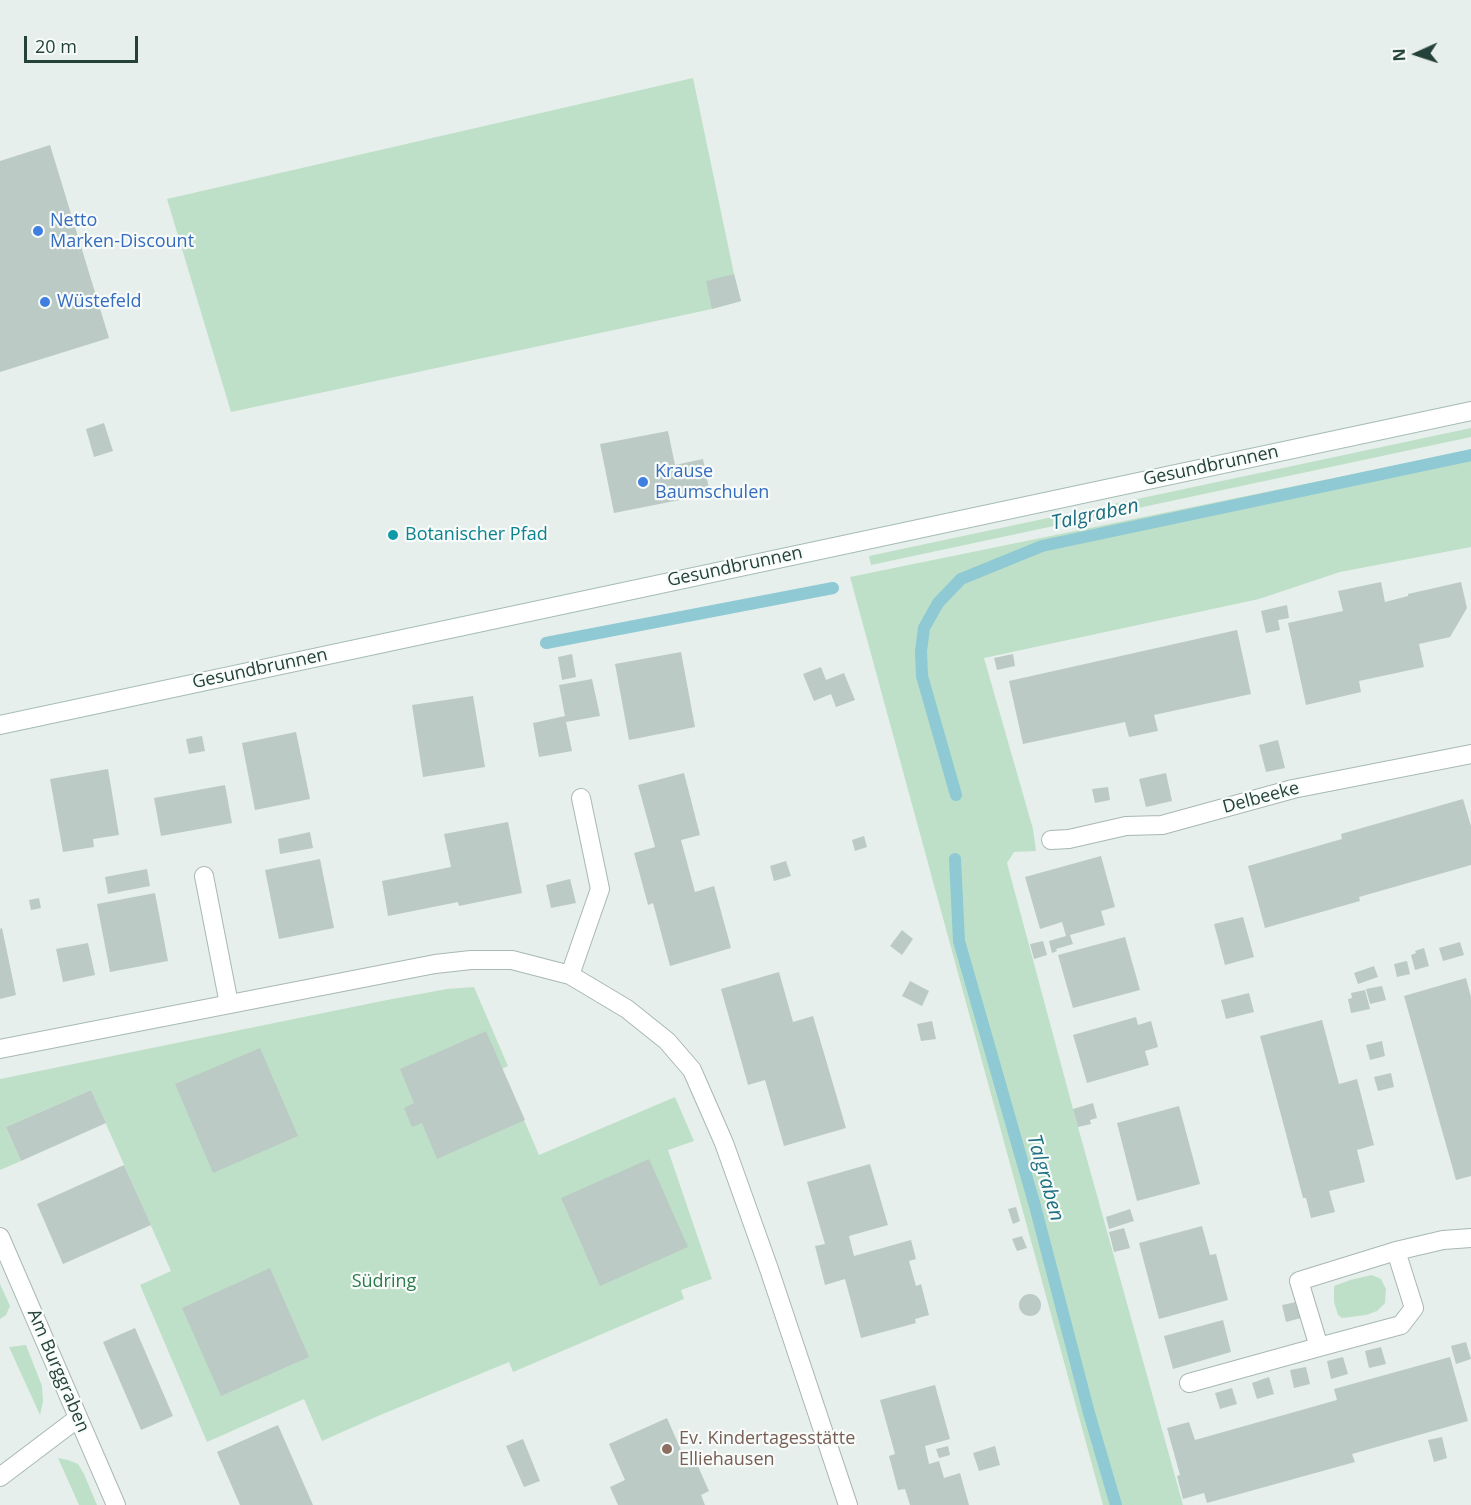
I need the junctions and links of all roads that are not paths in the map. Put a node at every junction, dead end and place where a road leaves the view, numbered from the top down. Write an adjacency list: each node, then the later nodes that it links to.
1 (1471, 411): 2 (street, Gesundbrunnen)
2 (0, 725)
3 (1471, 754): 5 (street, Delbeeke)
4 (581, 798): 7 (street)
5 (1051, 840)
6 (204, 876): 8 (street)
7 (570, 975): 8 (street); 18 (street)
8 (229, 1004): 9 (street)
9 (0, 1049)
10 (0, 1238): 15 (street, Am Burggraben)
11 (1471, 1238): 12 (street)
12 (1396, 1251): 13 (street); 13 (street)
13 (1319, 1347): 14 (street)
14 (1189, 1383)
15 (78, 1418): 16 (street); 17 (street, Am Burggraben)
16 (0, 1478)
17 (116, 1505)
18 (848, 1505)

